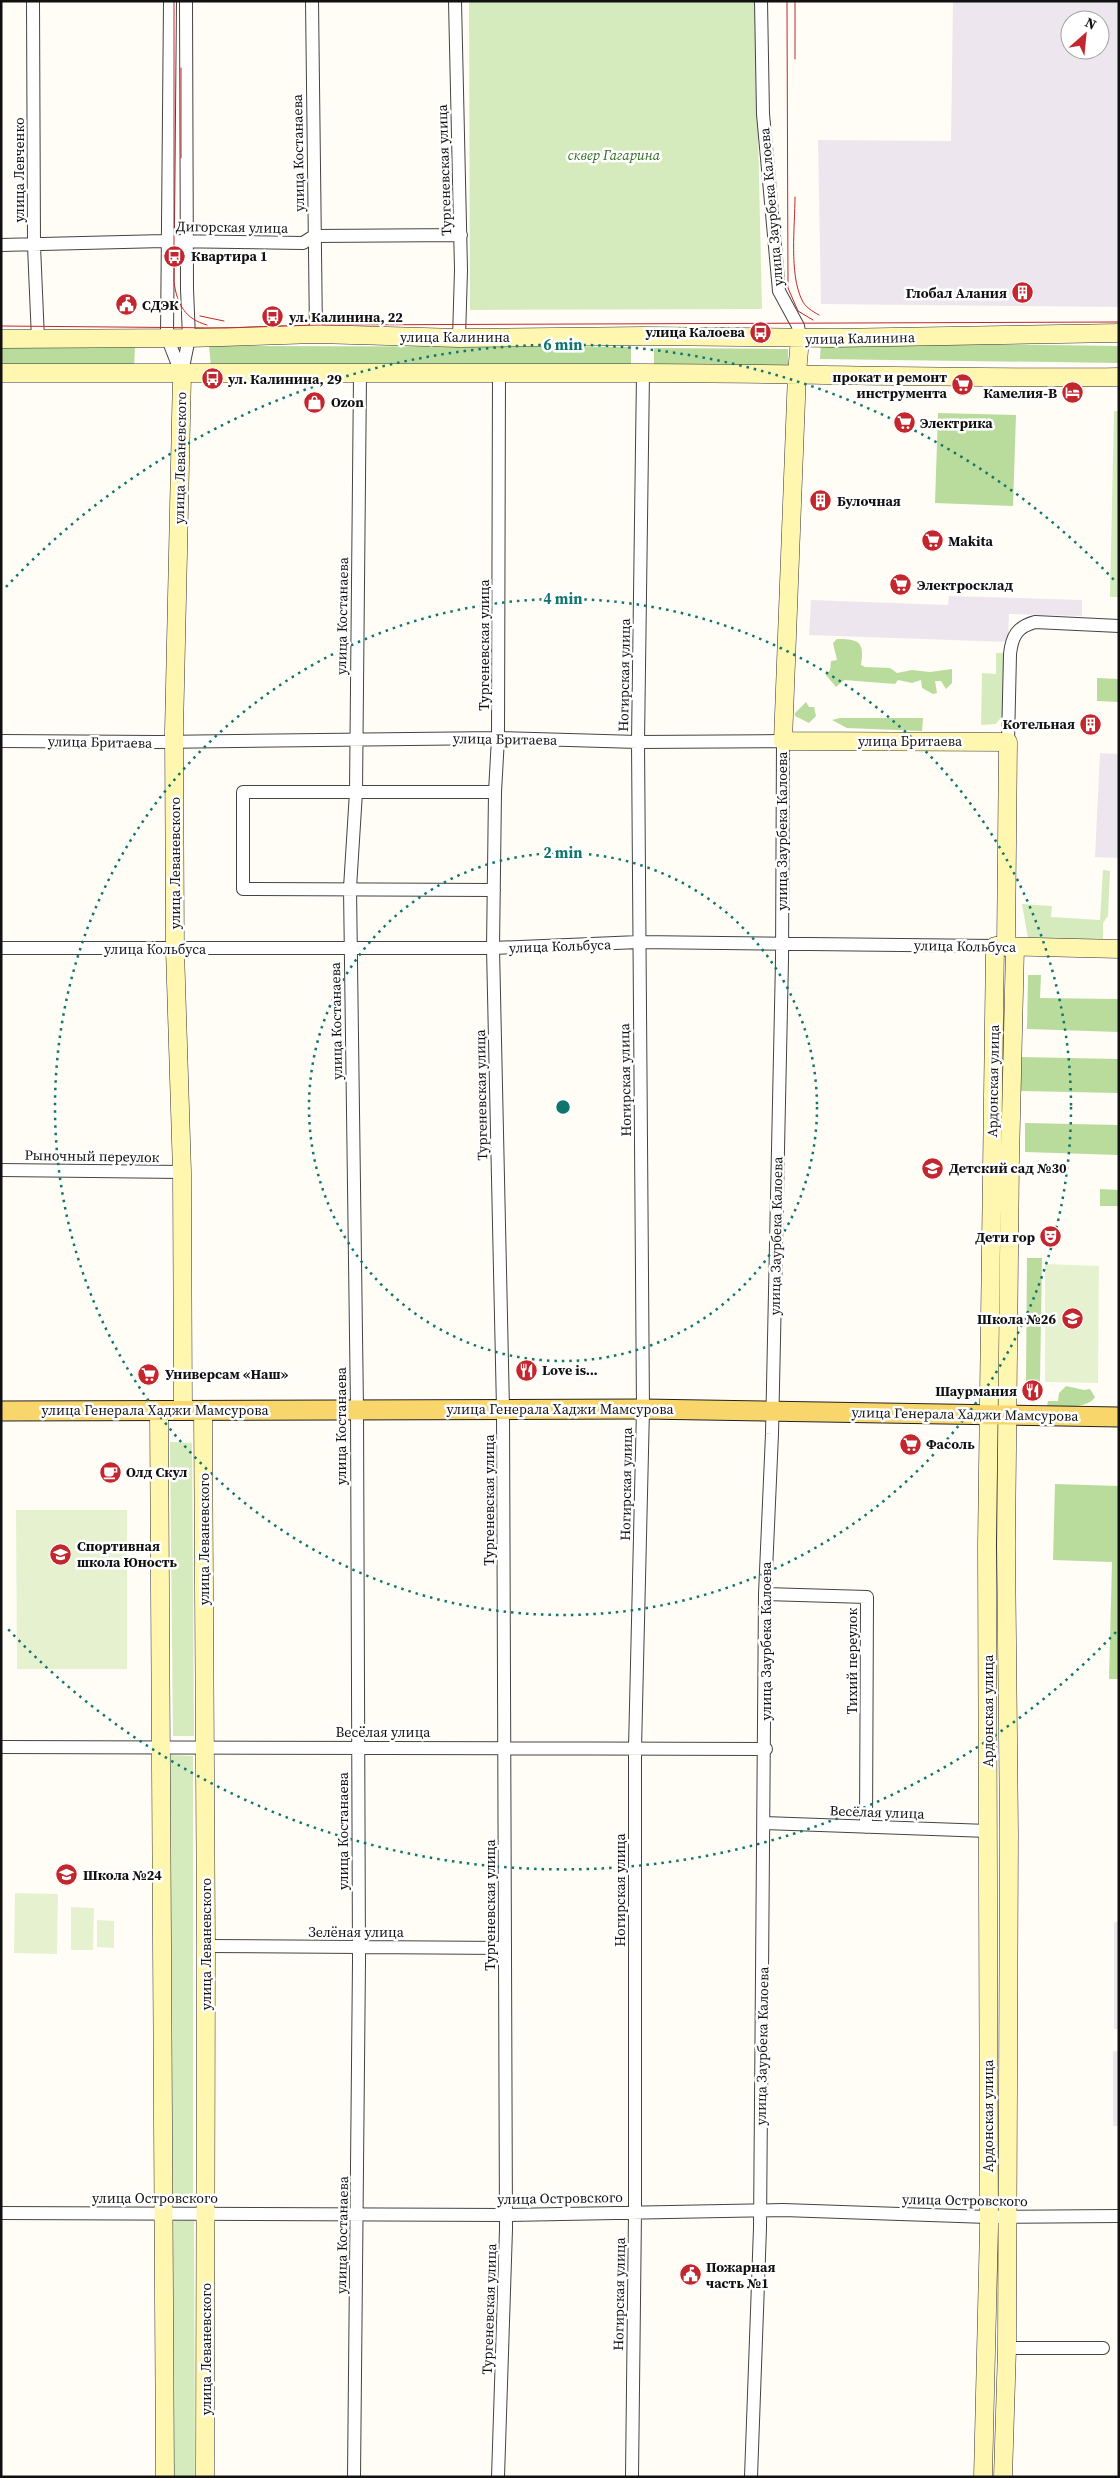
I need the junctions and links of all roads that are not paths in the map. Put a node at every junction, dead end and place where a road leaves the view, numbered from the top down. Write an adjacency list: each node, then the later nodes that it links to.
1 (33, 1): 12 (street, улица Левченко)
2 (170, 1): 9 (street, улица Леваневского)
3 (186, 1): 10 (street, улица Леваневского)
4 (312, 1): 8 (street, улица Костанаева)
5 (454, 1): 7 (street, Тургеневская улица)
6 (761, 1): 20 (street, улица Заурбека Калоева)
7 (461, 235): 8 (street, Дигорская улица); 18 (street, Тургеневская улица)
8 (314, 236): 10 (street, Дигорская улица); 14 (street, улица Костанаева)
9 (169, 241): 10 (street, Дигорская улица); 12 (street, Дигорская улица); 15 (street, улица Леваневского)
10 (186, 242): 17 (street, улица Леваневского)
11 (1, 245): 12 (street, Дигорская улица)
12 (34, 246): 19 (street, улица Левченко)
13 (1119, 333): 20 (street, улица Калинина)
14 (316, 334): 17 (street, улица Калинина); 18 (street, улица Калинина)
15 (167, 337): 17 (street, улица Калинина); 19 (street, улица Калинина); 25 (street, улица Леваневского)
16 (1, 338): 19 (street, улица Калинина)
17 (189, 338): 25 (street, улица Леваневского)
18 (459, 338): 20 (street, улица Калинина)
19 (38, 339)
20 (800, 339): 24 (street, улица Заурбека Калоева)
21 (1, 373): 25 (street)
22 (499, 373): 23 (street); 26 (street); 29 (street, Тургеневская улица)
23 (643, 373): 24 (street); 34 (street, Ногирская улица)
24 (796, 373): 27 (street); 32 (street, улица Заурбека Калоева)
25 (182, 375): 26 (street); 33 (street, улица Леваневского)
26 (360, 375): 30 (street, улица Костанаева)
27 (1119, 377)
28 (1119, 626): 35 (street, Ардонская улица)
29 (498, 738): 30 (street, улица Бритаева); 34 (street, улица Бритаева); 37 (street, Тургеневская улица)
30 (355, 739): 33 (street, улица Бритаева); 36 (street, улица Костанаева)
31 (1, 741): 33 (street, улица Бритаева)
32 (783, 741): 34 (street, улица Бритаева); 35 (street, улица Бритаева); 41 (street, улица Заурбека Калоева)
33 (174, 742): 47 (street, улица Леваневского)
34 (638, 742): 40 (street, Ногирская улица)
35 (1008, 742): 42 (street, Ардонская улица)
36 (356, 792): 37 (street); 38 (street, улица Костанаева); 38 (street)
37 (495, 792): 39 (street, Тургеневская улица)
38 (350, 888): 39 (street); 43 (street, улица Костанаева)
39 (494, 890): 45 (street, Тургеневская улица)
40 (639, 942): 41 (street, улица Кольбуса); 45 (street, улица Кольбуса); 52 (street, Ногирская улица)
41 (782, 944): 42 (street, улица Кольбуса); 54 (street, улица Заурбека Калоева)
42 (1005, 946): 46 (street, улица Кольбуса); 58 (street, Ардонская улица); 59 (street, Ардонская улица)
43 (350, 947): 45 (street, улица Кольбуса); 47 (street, улица Кольбуса); 51 (street, улица Костанаева)
44 (1, 948): 47 (street, улица Кольбуса)
45 (493, 948): 50 (street, Тургеневская улица)
46 (1119, 949)
47 (175, 950): 49 (street, улица Леваневского)
48 (1, 1170): 49 (street, Рыночный переулок)
49 (182, 1172): 56 (street, улица Леваневского)
50 (503, 1408): 51 (main road, улица Генерала Хаджи Мамсурова); 52 (main road, улица Генерала Хаджи Мамсурова); 66 (street, Тургеневская улица)
51 (356, 1409): 53 (main road, улица Генерала Хаджи Мамсурова); 62 (street, улица Костанаева)
52 (643, 1409): 54 (main road, улица Генерала Хаджи Мамсурова); 68 (street, Ногирская улица)
53 (202, 1410): 56 (main road, улица Генерала Хаджи Мамсурова); 65 (street, улица Леваневского)
54 (772, 1410): 58 (main road, улица Генерала Хаджи Мамсурова); 61 (street, улица Заурбека Калоева)
55 (1, 1411): 57 (main road, улица Генерала Хаджи Мамсурова)
56 (183, 1411): 57 (main road, улица Генерала Хаджи Мамсурова)
57 (159, 1412): 64 (street)
58 (988, 1415): 59 (main road, улица Генерала Хаджи Мамсурова); 71 (street, Ардонская улица)
59 (1007, 1415): 60 (main road, улица Генерала Хаджи Мамсурова); 84 (street, Ардонская улица)
60 (1119, 1417)
61 (766, 1594): 67 (street, улица Заурбека Калоева); 70 (street, Тихий переулок)
62 (358, 1746): 65 (street, Весёлая улица); 66 (street, Весёлая улица); 73 (street, улица Костанаева)
63 (1, 1747): 64 (street, Весёлая улица)
64 (160, 1747): 65 (street, Весёлая улица); 79 (street)
65 (205, 1747): 72 (street, улица Леваневского)
66 (504, 1747): 68 (street, Весёлая улица); 74 (street, Тургеневская улица)
67 (766, 1748): 68 (street, Весёлая улица); 69 (street, улица Заурбека Калоева)
68 (635, 1749): 76 (street, Ногирская улица)
69 (764, 1823): 70 (street, Весёлая улица); 75 (street, улица Заурбека Калоева)
70 (866, 1827): 71 (street, Весёлая улица)
71 (988, 1831): 83 (street, Ардонская улица)
72 (206, 1946): 73 (street, Зелёная улица); 78 (street, улица Леваневского)
73 (359, 1946): 74 (street, Зелёная улица); 80 (street, улица Костанаева)
74 (505, 1948): 81 (street, Тургеневская улица)
75 (761, 2210): 76 (street, улица Островского); 83 (street, улица Островского); 92 (street, улица Заурбека Калоева)
76 (635, 2212): 81 (street, улица Островского); 91 (street, Ногирская улица)
77 (1, 2213): 79 (street, улица Островского)
78 (207, 2213): 79 (street, улица Островского); 80 (street, улица Островского); 88 (street, улица Леваневского)
79 (164, 2214): 87 (street)
80 (358, 2214): 81 (street, улица Островского); 89 (street, улица Костанаева)
81 (506, 2215): 90 (street, Тургеневская улица)
82 (1119, 2216): 84 (street, улица Островского)
83 (988, 2217): 84 (street, улица Островского); 93 (street, Ардонская улица)
84 (1007, 2217): 85 (street, Ардонская улица)
85 (1007, 2348): 86 (street); 94 (street, Ардонская улица)
86 (1103, 2348)
87 (164, 2477)
88 (205, 2477)
89 (354, 2477)
90 (498, 2477)
91 (632, 2477)
92 (751, 2477)
93 (983, 2477)
94 (1003, 2477)

